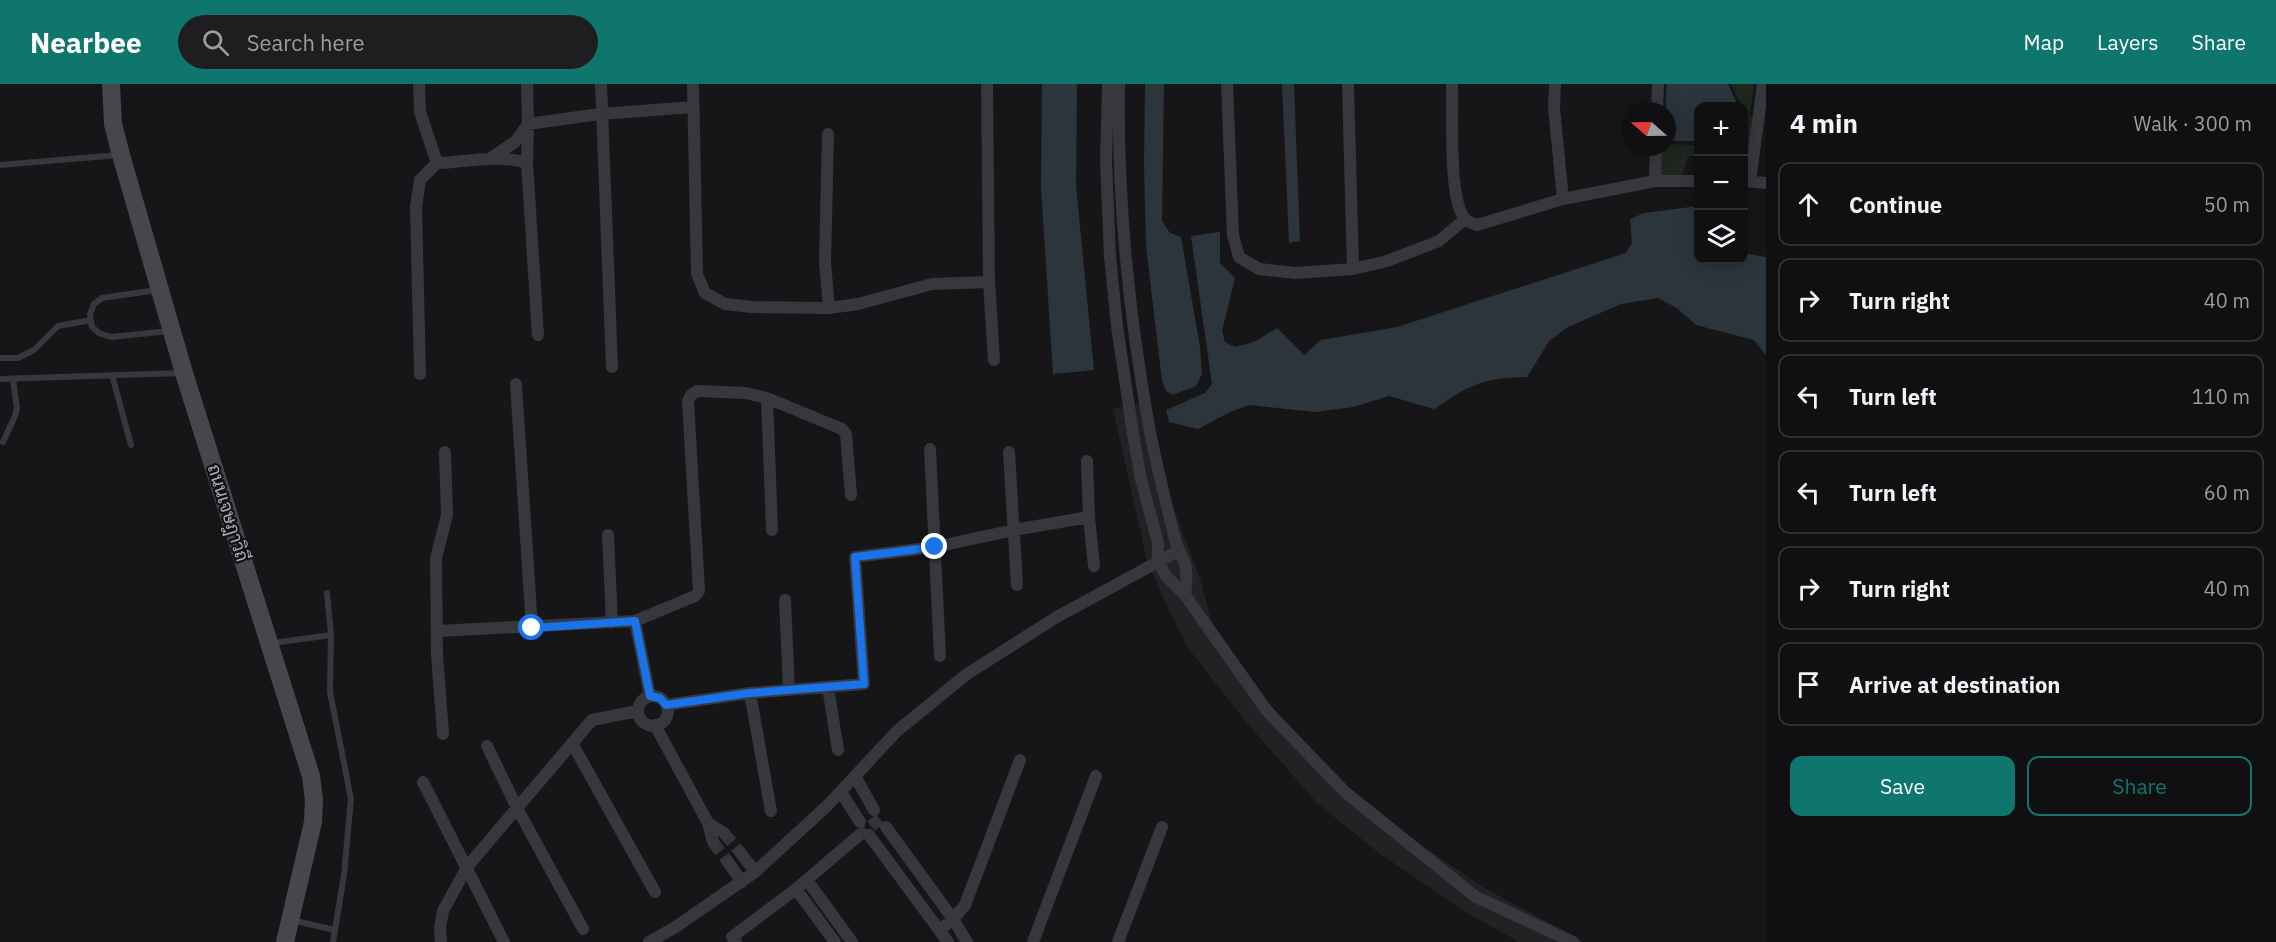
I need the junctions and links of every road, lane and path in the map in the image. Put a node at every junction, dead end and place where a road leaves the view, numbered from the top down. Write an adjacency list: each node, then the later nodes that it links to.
1 (111, 84): 20 (street, ถนนเจษฎาวิถี)
2 (419, 84): 23 (street)
3 (527, 84): 18 (street)
4 (601, 84): 17 (street)
5 (693, 84): 16 (street)
6 (987, 84): 34 (street)
7 (1108, 84): 51 (street)
8 (1119, 84): 50 (street)
9 (1227, 84): 33 (street)
10 (1348, 84): 33 (street)
11 (1452, 84): 32 (street)
12 (1555, 84): 31 (street)
13 (1658, 84): 15 (street)
14 (1763, 84): 26 (street)
15 (1657, 102)
16 (693, 107): 17 (street); 36 (street)
17 (600, 114): 18 (street); 42 (street)
18 (528, 124): 22 (street); 24 (street)
19 (828, 134): 36 (street)
20 (121, 155): 25 (lane); 35 (street, ถนนเจษฎาวิถี)
21 (1656, 156): 27 (street)
22 (491, 158): 23 (street); 24 (street)
23 (437, 163): 44 (street)
24 (527, 163): 39 (street)
25 (0, 165)
26 (1748, 175)
27 (1655, 181): 28 (street); 31 (street)
28 (1694, 181)
29 (1748, 181): 30 (street)
30 (1766, 183)
31 (1563, 199): 32 (street)
32 (1465, 219): 33 (street)
33 (1353, 269)
34 (989, 282): 36 (street); 41 (street)
35 (161, 289): 37 (lane); 38 (street, ถนนเจษฎาวิถี)
36 (829, 308)
37 (91, 320): 38 (lane); 40 (lane)
38 (173, 330): 43 (street, ถนนเจษฎาวิถี)
39 (538, 335)
40 (0, 358)
41 (994, 360)
42 (612, 368)
43 (184, 373): 45 (lane); 76 (street, ถนนเจษฎาวิถี)
44 (420, 374)
45 (112, 375): 47 (lane); 53 (lane)
46 (0, 379): 47 (lane)
47 (13, 379): 52 (lane)
48 (516, 384): 73 (street)
49 (767, 398): 58 (street); 60 (street); 71 (street)
50 (1150, 434): 51 (street); 64 (street)
51 (1133, 435): 65 (street)
52 (3, 442)
53 (131, 445)
54 (930, 449): 63 (street)
55 (445, 452): 74 (street)
56 (1009, 452): 61 (street)
57 (1087, 461): 59 (street)
58 (851, 495)
59 (1089, 517): 61 (street); 66 (street)
60 (772, 530)
61 (1014, 530): 63 (street); 67 (street)
62 (608, 535): 72 (street)
63 (935, 547): 77 (street); 78 (street)
64 (1178, 551): 65 (street); 69 (street)
65 (1158, 561): 69 (street); 90 (street)
66 (1094, 566)
67 (1017, 585)
68 (327, 593): 75 (lane)
69 (1185, 596): 128 (street)
70 (785, 600): 79 (street)
71 (635, 621): 72 (street); 80 (street)
72 (612, 623): 73 (street)
73 (532, 628): 74 (street)
74 (437, 632): 85 (street)
75 (331, 635): 76 (lane); 115 (lane)
76 (269, 644): 111 (street, ถนนเจษฎาวิถี)
77 (940, 656)
78 (828, 687): 79 (street); 88 (street)
79 (789, 690): 81 (street)
80 (649, 691): 82 (street); 83 (street)
81 (750, 693): 82 (street); 96 (street)
82 (666, 705): 84 (street)
83 (638, 711): 84 (street); 86 (street)
84 (655, 725): 98 (street)
85 (443, 734)
86 (572, 743): 94 (street); 110 (street)
87 (487, 746): 94 (street)
88 (837, 750)
89 (1020, 760): 112 (street)
90 (855, 776): 93 (street); 95 (street)
91 (1096, 776): 126 (street)
92 (423, 782): 105 (street)
93 (841, 792): 97 (street); 106 (street)
94 (517, 808): 105 (street); 113 (street)
95 (874, 810)
96 (771, 811)
97 (860, 822)
98 (708, 823): 101 (street); 102 (street)
99 (886, 827): 112 (street)
100 (1162, 827): 127 (street)
101 (724, 833)
102 (713, 842)
103 (740, 852): 106 (street)
104 (728, 862): 108 (street)
105 (467, 867): 119 (street); 120 (street)
106 (754, 872): 108 (street)
107 (807, 880): 109 (street); 114 (street); 123 (street)
108 (742, 882): 121 (street)
109 (796, 889): 116 (street); 122 (street)
110 (655, 892)
111 (290, 920): 115 (lane); 117 (street, ถนนเจษฎาวิถี)
112 (953, 920): 114 (street); 125 (street)
113 (583, 929)
114 (941, 929): 124 (street)
115 (335, 930): 118 (lane)
116 (731, 940)
117 (285, 942)
118 (333, 942)
119 (441, 942)
120 (504, 942)
121 (649, 942)
122 (835, 942)
123 (852, 942)
124 (948, 942)
125 (967, 942)
126 (1033, 942)
127 (1118, 942)
128 (1573, 942)

